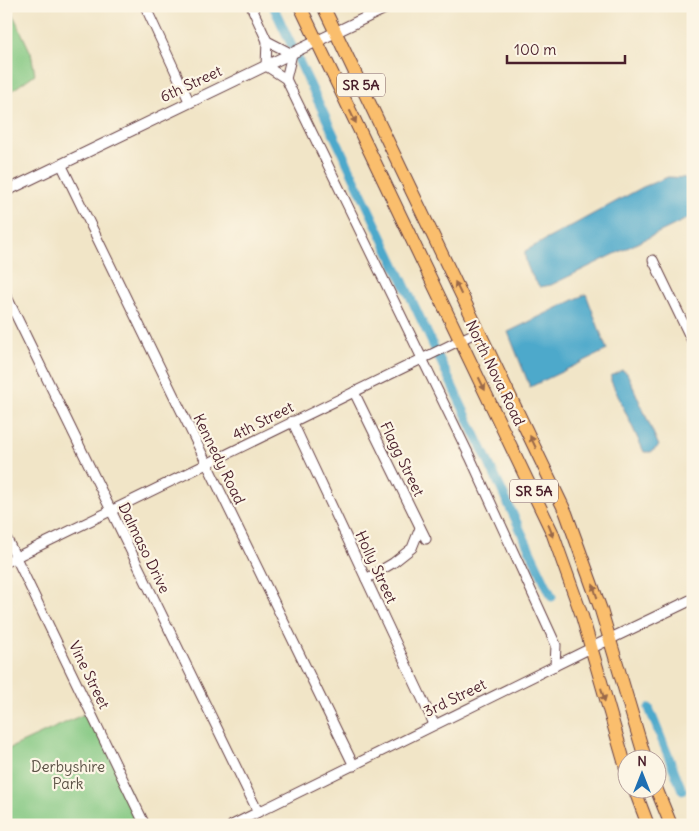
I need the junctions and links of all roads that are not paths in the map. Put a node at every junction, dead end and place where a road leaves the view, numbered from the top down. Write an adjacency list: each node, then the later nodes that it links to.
1 (145, 6): 12 (street)
2 (251, 6): 7 (street)
3 (300, 6): 8 (main road, North Nova Road / SR 5A)
4 (323, 6): 6 (main road, North Nova Road / SR 5A)
5 (390, 6): 6 (street, 6th Street)
6 (336, 33): 8 (street, 6th Street); 17 (main road, North Nova Road / SR 5A, one-way to 6)
7 (267, 41): 9 (street); 10 (street)
8 (317, 42): 9 (street, 6th Street); 18 (main road, North Nova Road / SR 5A, one-way to 18)
9 (292, 54): 10 (street, 6th Street); 11 (street)
10 (266, 66): 11 (street); 12 (street, 6th Street)
11 (286, 79): 20 (street)
12 (189, 101): 13 (street, 6th Street)
13 (61, 164): 14 (street, 6th Street); 23 (street, Kennedy Road)
14 (6, 191)
15 (653, 260): 19 (street)
16 (6, 294): 24 (street, Dalmaso Drive)
17 (479, 332): 18 (street, 4th Street); 32 (main road, North Nova Road / SR 5A, one-way to 17)
18 (457, 343): 20 (street, 4th Street); 34 (main road, North Nova Road / SR 5A, one-way to 34)
19 (693, 343)
20 (422, 360): 21 (street, 4th Street); 33 (street)
21 (354, 392): 22 (street, 4th Street); 25 (street, Flagg Street)
22 (292, 421): 23 (street, 4th Street); 30 (street, Holly Street)
23 (206, 465): 24 (street, 4th Street); 40 (street, Kennedy Road)
24 (110, 512): 28 (street, 4th Street); 43 (street, Dalmaso Drive)
25 (420, 528): 27 (street, Flagg Street); 30 (street)
26 (6, 537): 28 (street, Vine Street)
27 (426, 539)
28 (16, 557): 29 (street, 4th Street); 44 (street, Vine Street)
29 (6, 562)
30 (366, 579): 37 (street, Holly Street)
31 (693, 599): 32 (street, 3rd Street)
32 (610, 638): 34 (street, 3rd Street); 39 (main road, North Nova Road / SR 5A)
33 (556, 645): 35 (street); 36 (street)
34 (591, 648): 35 (street, 3rd Street); 38 (main road, North Nova Road / SR 5A, one-way to 38)
35 (576, 656): 36 (street, 3rd Street)
36 (555, 666): 37 (street, 3rd Street)
37 (434, 724): 40 (street, 3rd Street)
38 (620, 748)
39 (641, 748)
40 (354, 766): 43 (street, 3rd Street)
41 (638, 798): 46 (main road)
42 (660, 798): 47 (main road)
43 (258, 812): 45 (street, 3rd Street)
44 (145, 825)
45 (232, 825)
46 (648, 825)
47 (671, 825)

